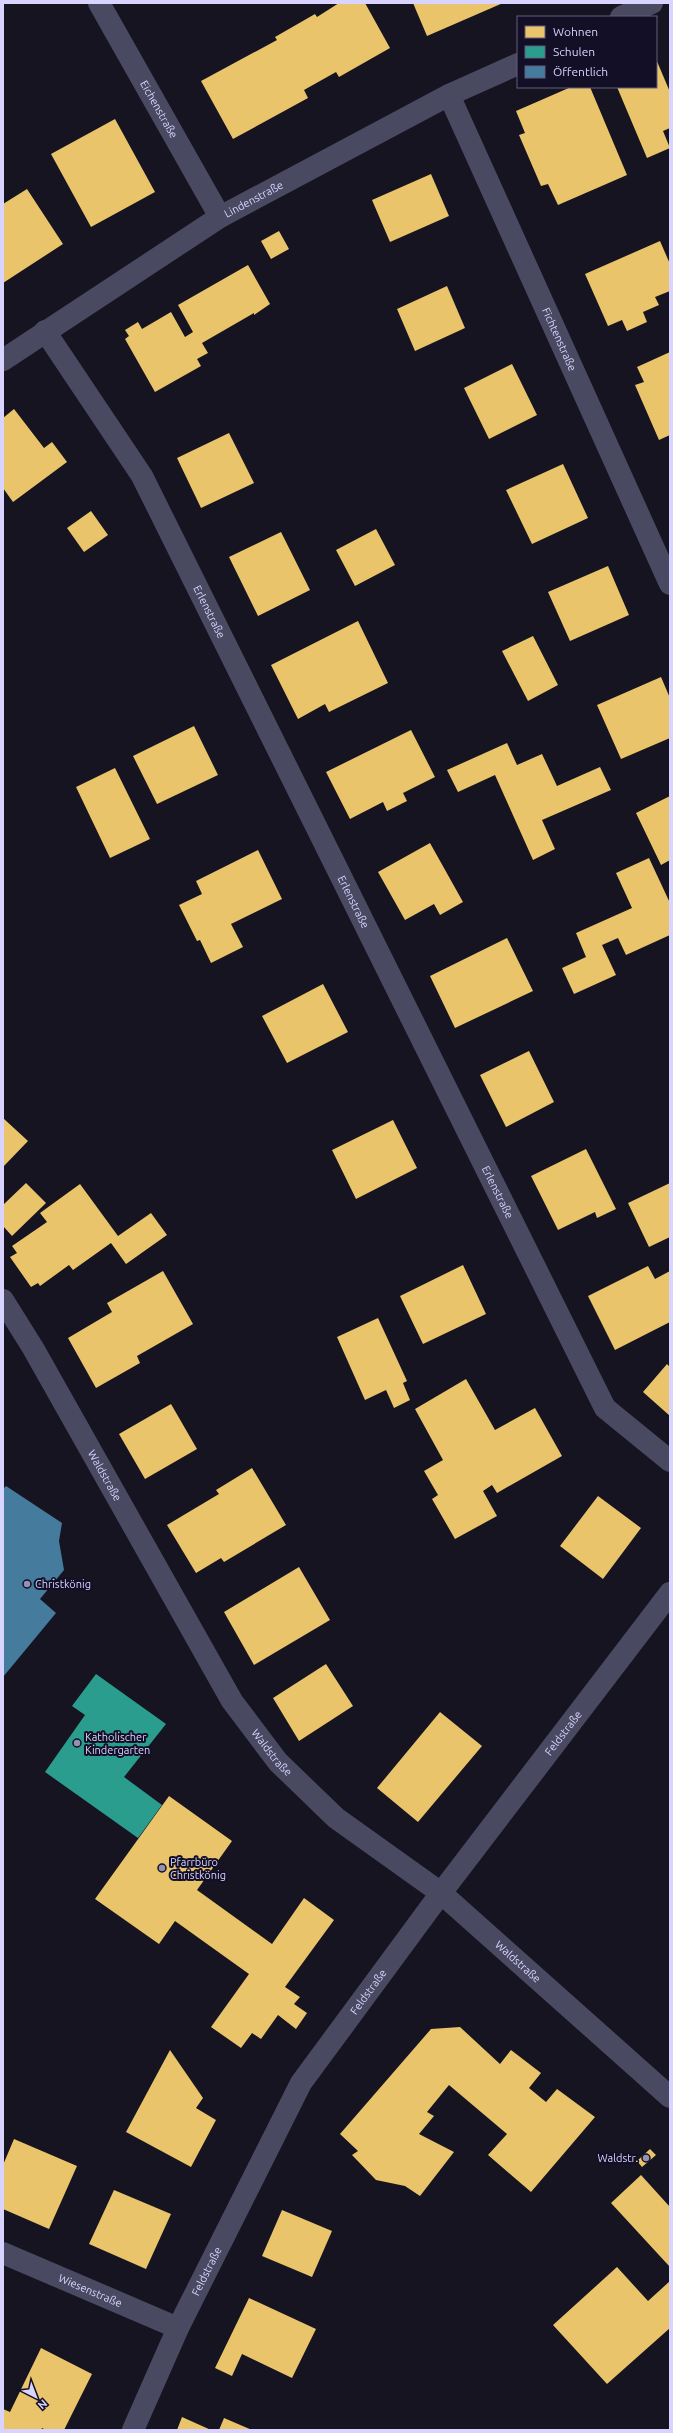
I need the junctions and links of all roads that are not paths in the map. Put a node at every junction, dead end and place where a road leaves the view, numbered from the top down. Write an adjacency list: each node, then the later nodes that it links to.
1 (99, 3): 6 (street, Eichenstraße)
2 (652, 3): 3 (street)
3 (623, 16)
4 (517, 64): 5 (street, Lindenstraße)
5 (449, 95): 6 (street, Lindenstraße); 9 (street, Fichtenstraße)
6 (220, 216): 7 (street, Lindenstraße)
7 (45, 331): 8 (street, Lindenstraße); 11 (street, Erlenstraße)
8 (3, 360)
9 (670, 584)
10 (3, 1300): 13 (street, Waldstraße)
11 (670, 1461)
12 (670, 1593): 13 (street, Feldstraße)
13 (441, 1893): 14 (street, Waldstraße); 16 (street, Feldstraße)
14 (670, 2097)
15 (3, 2253): 16 (street, Wiesenstraße)
16 (178, 2328): 17 (street, Feldstraße)
17 (133, 2430)

